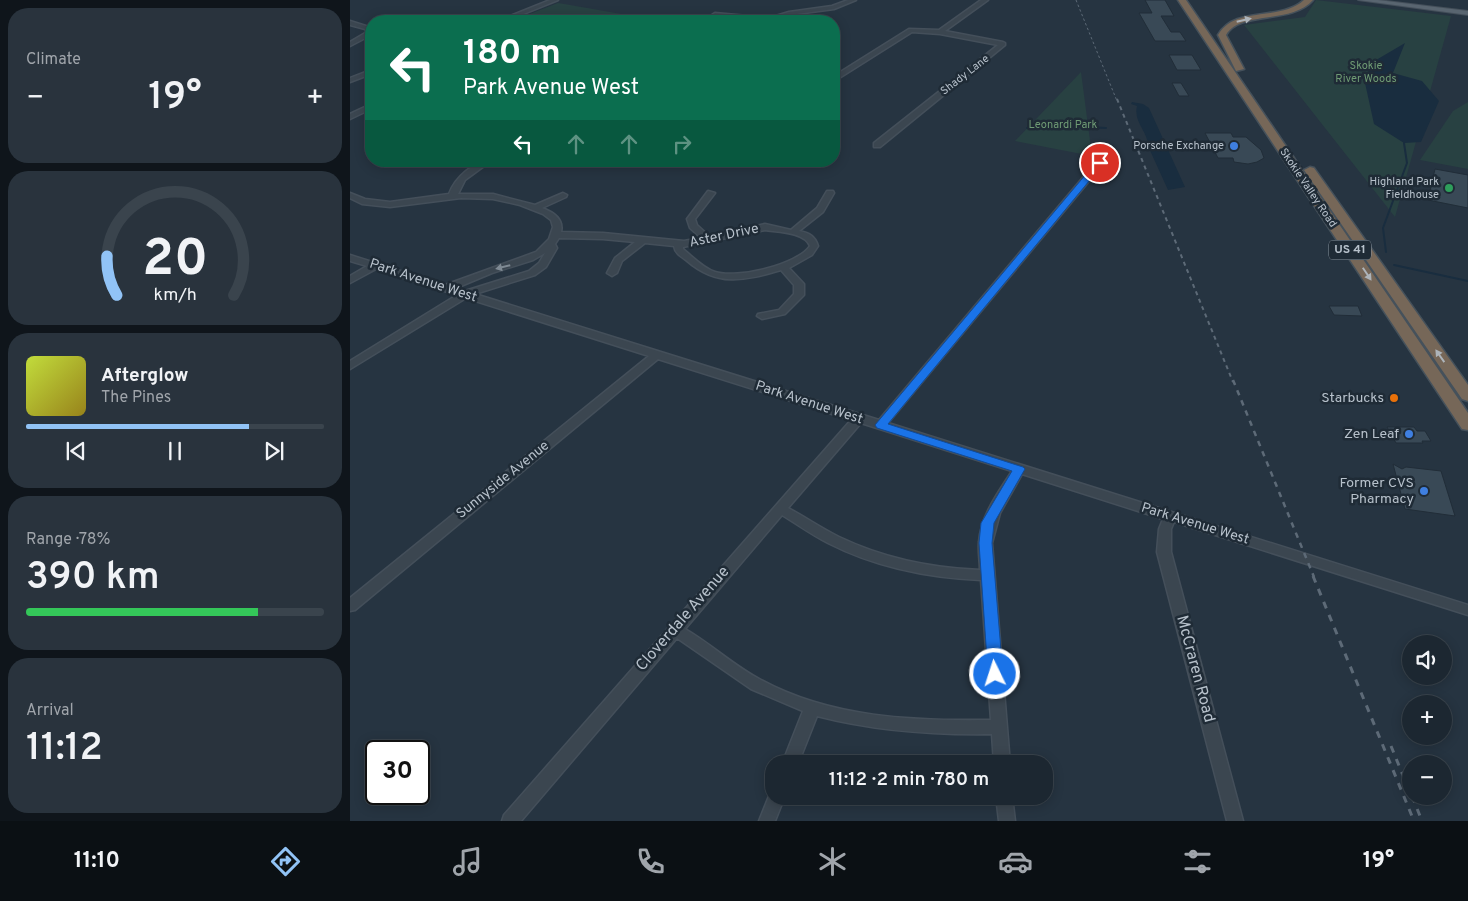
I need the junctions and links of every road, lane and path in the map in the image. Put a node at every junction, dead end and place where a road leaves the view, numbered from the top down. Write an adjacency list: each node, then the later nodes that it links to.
1 (541, 0): 8 (street)
2 (853, 0): 12 (street)
3 (985, 0): 15 (street)
4 (1182, 0): 55 (highway, Skokie Valley Road / US 41, one-way to 55)
5 (1191, 0): 18 (highway, Skokie Valley Road / US 41)
6 (1309, 0): 18 (highway, one-way to 6)
7 (1361, 0): 9 (main road)
8 (553, 1): 11 (street)
9 (1386, 2): 10 (main road)
10 (1468, 13)
11 (517, 15)
12 (786, 15)
13 (350, 24): 14 (street)
14 (365, 28)
15 (940, 32): 20 (street); 24 (street, Shady Lane)
16 (365, 36): 17 (street)
17 (350, 44)
18 (1239, 69): 52 (highway, Skokie Valley Road / US 41, one-way to 18)
19 (365, 74): 21 (street)
20 (840, 75)
21 (350, 80)
22 (365, 109): 23 (street)
23 (350, 117)
24 (877, 145)
25 (1105, 157): 54 (street)
26 (480, 167): 31 (street)
27 (711, 193): 35 (street)
28 (830, 194): 33 (street)
29 (350, 195): 31 (street)
30 (563, 195): 32 (street)
31 (454, 196): 32 (street)
32 (535, 208): 34 (street)
33 (794, 231): 35 (street, Aster Drive); 43 (street, Aster Drive)
34 (556, 235): 36 (street, Aster Drive); 38 (street)
35 (708, 240): 37 (street, Aster Drive)
36 (642, 241): 37 (street, Aster Drive); 44 (street)
37 (678, 244): 43 (street, Aster Drive)
38 (551, 245): 39 (street); 41 (street)
39 (534, 256): 41 (street); 45 (street, one-way to 45)
40 (350, 258): 42 (street, Park Avenue West)
41 (548, 258): 48 (street)
42 (376, 266): 46 (street); 47 (street, Park Avenue West)
43 (782, 266): 49 (street)
44 (612, 273)
45 (477, 276): 47 (street); 48 (street)
46 (350, 280)
47 (442, 287): 48 (street, Park Avenue West)
48 (464, 294): 50 (street, Park Avenue West); 51 (street)
49 (762, 316)
50 (656, 354): 53 (street, Park Avenue West); 60 (street, Sunnyside Avenue)
51 (350, 366)
52 (1468, 396)
53 (858, 419): 54 (street, Park Avenue West); 57 (street, Cloverdale Avenue)
54 (881, 425): 56 (street, Park Avenue West)
55 (1468, 425)
56 (1019, 469): 58 (street, Park Avenue West); 59 (street)
57 (779, 508): 59 (street); 62 (street, Cloverdale Avenue)
58 (1170, 516): 61 (street, Park Avenue West); 72 (street, McCraren Road)
59 (988, 575): 64 (street)
60 (350, 606)
61 (1468, 610)
62 (674, 630): 63 (street); 69 (street, Cloverdale Avenue)
63 (812, 709): 64 (street); 65 (street)
64 (999, 727): 66 (street)
65 (794, 755)
66 (1001, 755)
67 (773, 805): 70 (street)
68 (1005, 805): 71 (street)
69 (510, 821)
70 (767, 821)
71 (1007, 821)
72 (1235, 821)

